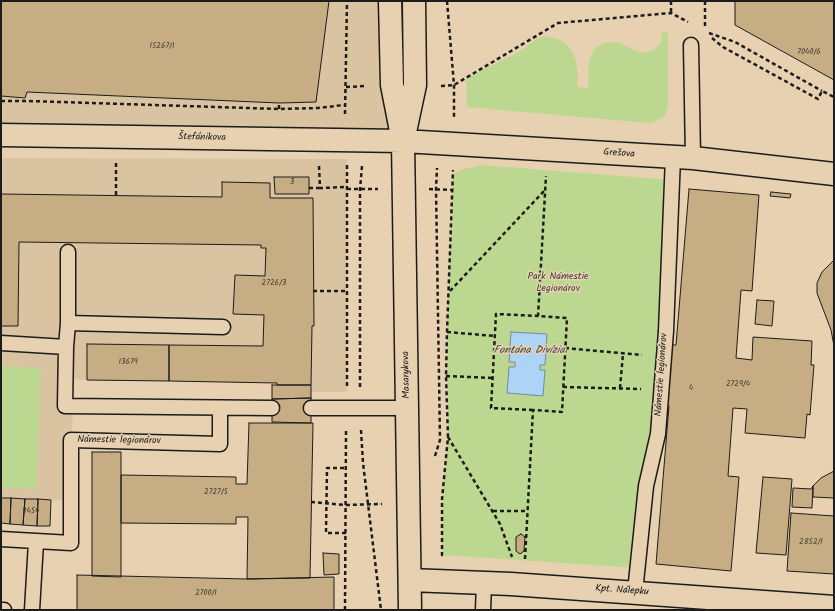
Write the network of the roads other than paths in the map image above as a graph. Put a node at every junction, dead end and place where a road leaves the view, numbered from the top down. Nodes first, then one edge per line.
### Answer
1 (390, 1) edge
2 (414, 1) edge
3 (691, 46) dead end
4 (1, 136) edge
5 (403, 141) junction
6 (683, 158) junction
7 (834, 174) edge
8 (68, 252) dead end
9 (68, 323) junction
10 (223, 327) dead end
11 (1, 343) edge
12 (66, 347) junction
13 (220, 408) junction
14 (272, 408) dead end
15 (311, 408) dead end
16 (407, 408) junction
17 (1, 539) edge
18 (36, 542) junction
19 (410, 580) junction
20 (484, 583) junction
21 (635, 592) junction
22 (755, 605) edge
23 (834, 607) edge
24 (32, 610) edge
25 (410, 610) edge
26 (483, 610) edge

1 - 5 street
2 - 5 street
3 - 6 lane, Námestie legionárov
4 - 5 street, Štefánikova
5 - 6 street, Grešova
5 - 16 street, Masarykova
6 - 7 street, Grešova
6 - 21 lane, Námestie legionárov
8 - 9 lane
9 - 10 lane
9 - 12 lane
11 - 12 lane
12 - 13 lane
13 - 14 lane
13 - 18 lane, Námestie legionárov
15 - 16 lane
16 - 19 street, Masarykova
17 - 18 lane
18 - 24 lane
19 - 20 street, Kpt. Nálepku
19 - 25 street, Masarykova
20 - 21 street, Kpt. Nálepku
20 - 26 lane
21 - 22 street, Kpt. Nálepku
22 - 23 street, Kpt. Nálepku

